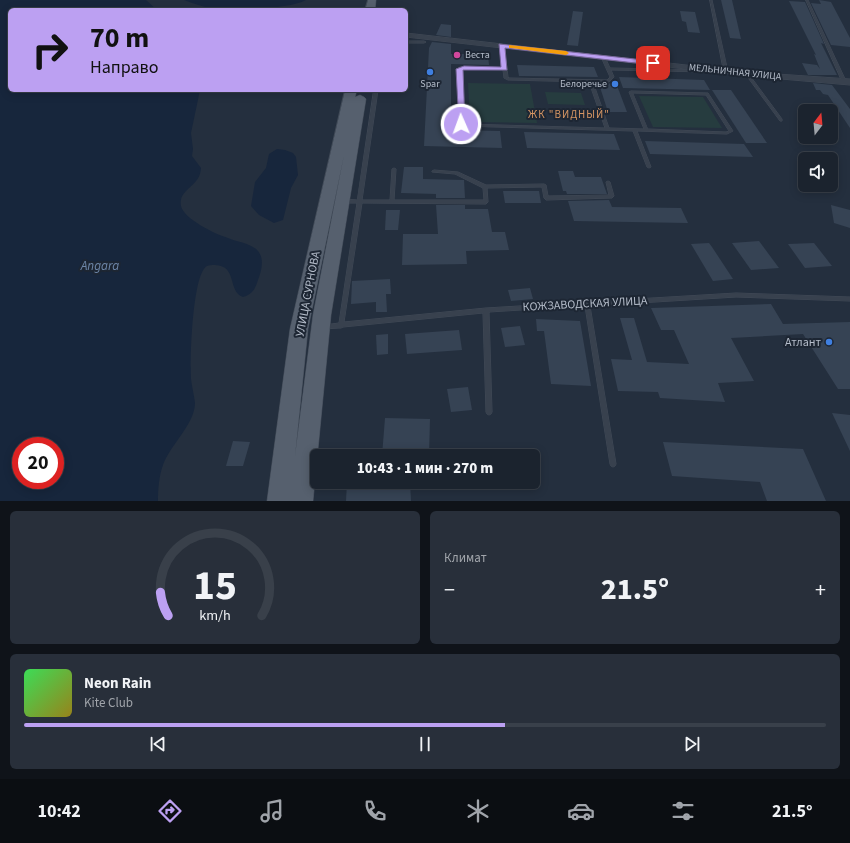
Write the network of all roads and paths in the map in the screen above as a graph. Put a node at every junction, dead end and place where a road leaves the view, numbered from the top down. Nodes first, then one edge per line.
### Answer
1 (711, 0) edge
2 (807, 0) edge
3 (408, 35) edge
4 (408, 42) edge
5 (424, 42) dead end
6 (502, 45) junction
7 (603, 57) junction
8 (505, 69) junction
9 (608, 69) junction
10 (724, 72) junction
11 (747, 74) junction
12 (591, 81) junction
13 (847, 82) edge
14 (351, 92) edge
15 (362, 92) edge
16 (376, 92) edge
17 (781, 120) dead end
18 (607, 130) junction
19 (634, 130) junction
20 (646, 130) junction
21 (649, 167) dead end
22 (394, 169) dead end
23 (434, 172) dead end
24 (608, 182) dead end
25 (485, 187) junction
26 (342, 201) junction
27 (359, 201) junction
28 (392, 201) junction
29 (850, 299) edge
30 (587, 304) junction
31 (486, 310) junction
32 (341, 326) junction
33 (320, 328) junction
34 (489, 412) dead end
35 (613, 464) dead end
36 (279, 501) edge
37 (301, 501) edge

1 - 10 lane
2 - 13 lane
3 - 6 street, МЕЛЬНИЧНАЯ УЛИЦА
4 - 5 lane
6 - 7 street, МЕЛЬНИЧНАЯ УЛИЦА
6 - 8 lane
7 - 9 lane
7 - 10 street, МЕЛЬНИЧНАЯ УЛИЦА
8 - 12 lane
8 - 18 lane
9 - 10 lane
9 - 12 lane
10 - 11 street, МЕЛЬНИЧНАЯ УЛИЦА
11 - 13 street, МЕЛЬНИЧНАЯ УЛИЦА
11 - 17 lane
12 - 18 lane
14 - 36 main road, УЛИЦА СУРНОВА
15 - 26 main road, УЛИЦА СУРНОВА
16 - 27 lane
18 - 19 lane
19 - 20 lane
19 - 21 lane
20 - 20 lane
22 - 28 lane
23 - 25 lane
24 - 25 lane
25 - 28 lane
26 - 27 lane
26 - 33 main road, УЛИЦА СУРНОВА
27 - 28 lane
27 - 32 lane
29 - 30 lane, КОЖЗАВОДСКАЯ УЛИЦА
30 - 31 lane, КОЖЗАВОДСКАЯ УЛИЦА
30 - 35 lane
31 - 32 lane, КОЖЗАВОДСКАЯ УЛИЦА
31 - 34 lane
32 - 33 lane, КОЖЗАВОДСКАЯ УЛИЦА
33 - 37 main road, УЛИЦА СУРНОВА

